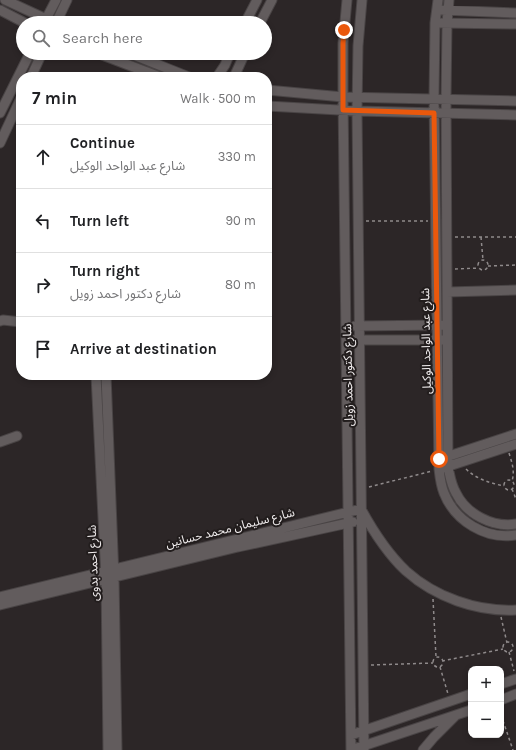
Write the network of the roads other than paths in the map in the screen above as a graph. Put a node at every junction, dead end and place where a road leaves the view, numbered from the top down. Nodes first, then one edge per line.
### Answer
1 (5, 0) edge
2 (56, 0) edge
3 (67, 0) edge
4 (257, 0) edge
5 (272, 0) edge
6 (347, 0) edge
7 (362, 0) edge
8 (438, 0) edge
9 (449, 0) edge
10 (0, 10) edge
11 (436, 10) junction
12 (448, 11) junction
13 (516, 13) edge
14 (35, 16) edge
15 (48, 16) edge
16 (59, 16) edge
17 (249, 16) edge
18 (264, 16) edge
19 (16, 18) edge
20 (435, 23) junction
21 (446, 23) junction
22 (516, 24) edge
23 (26, 60) edge
24 (38, 60) edge
25 (115, 60) edge
26 (146, 60) edge
27 (227, 60) edge
28 (242, 60) edge
29 (20, 72) edge
30 (32, 72) edge
31 (147, 72) edge
32 (176, 72) edge
33 (220, 72) edge
34 (236, 72) edge
35 (16, 81) edge
36 (272, 90) edge
37 (343, 96) junction
38 (357, 97) junction
39 (434, 98) junction
40 (446, 99) junction
41 (516, 101) edge
42 (272, 106) edge
43 (16, 109) edge
44 (343, 110) junction
45 (357, 111) junction
46 (0, 113) edge
47 (434, 113) junction
48 (446, 113) junction
49 (516, 115) edge
50 (0, 143) edge
51 (516, 290) edge
52 (447, 292) junction
53 (0, 321) edge
54 (16, 321) edge
55 (438, 325) junction
56 (447, 325) junction
57 (346, 326) junction
58 (359, 326) junction
59 (346, 340) junction
60 (360, 340) junction
61 (438, 340) junction
62 (447, 340) junction
63 (96, 380) edge
64 (106, 380) edge
65 (516, 434) edge
66 (17, 436) dead end
67 (0, 442) edge
68 (512, 446) edge
69 (444, 458) junction
70 (444, 468) junction
71 (361, 509) junction
72 (349, 512) junction
73 (361, 520) junction
74 (348, 522) junction
75 (516, 524) edge
76 (516, 535) edge
77 (110, 574) junction
78 (0, 597) edge
79 (0, 605) edge
80 (516, 610) edge
81 (515, 675) edge
82 (504, 682) edge
83 (516, 694) edge
84 (468, 695) edge
85 (504, 699) edge
86 (468, 711) edge
87 (457, 714) junction
88 (364, 731) junction
89 (351, 735) junction
90 (364, 748) edge
91 (108, 750) edge
92 (117, 750) edge
93 (351, 750) edge
94 (423, 750) edge

1 - 14 street
2 - 15 street
3 - 16 street
4 - 17 street
5 - 18 street
6 - 37 street, شارع دكتور احمد زويل
7 - 38 street, شارع دكتور احمد زويل
8 - 11 street, شارع عبد الواحد الوكيل
9 - 12 street, شارع عبد الواحد الوكيل
10 - 19 street
11 - 12 street
11 - 20 street, شارع عبد الواحد الوكيل
12 - 13 street
12 - 21 street, شارع عبد الواحد الوكيل
20 - 21 street
20 - 39 street, شارع عبد الواحد الوكيل
21 - 22 street
21 - 40 street, شارع عبد الواحد الوكيل
23 - 29 street
24 - 30 street
25 - 31 street
26 - 32 street
27 - 33 street
28 - 34 street
35 - 46 street
36 - 37 street
37 - 38 street
37 - 44 street, شارع دكتور احمد زويل
38 - 39 street
38 - 45 street, شارع دكتور احمد زويل
39 - 40 street
39 - 47 street, شارع عبد الواحد الوكيل
40 - 41 street
40 - 48 street, شارع عبد الواحد الوكيل
42 - 44 street
43 - 50 street
44 - 45 street
44 - 57 street, شارع دكتور احمد زويل
45 - 47 street
45 - 58 street, شارع دكتور احمد زويل
47 - 48 street
47 - 55 street, شارع عبد الواحد الوكيل
48 - 49 street
48 - 52 street, شارع عبد الواحد الوكيل
51 - 52 street
52 - 56 street, شارع عبد الواحد الوكيل
53 - 54 street
55 - 56 street
55 - 58 street
55 - 61 street, شارع عبد الواحد الوكيل
56 - 62 street, شارع عبد الواحد الوكيل
57 - 58 street
57 - 59 street, شارع دكتور احمد زويل
58 - 60 street, شارع دكتور احمد زويل
59 - 60 street
59 - 72 street, شارع دكتور احمد زويل
60 - 61 street
60 - 71 street, شارع دكتور احمد زويل
61 - 62 street
61 - 69 street, شارع عبد الواحد الوكيل
62 - 69 street, شارع عبد الواحد الوكيل
63 - 77 street, شارع احمد بدوى
64 - 77 street, شارع احمد بدوى
65 - 69 street
66 - 67 street
68 - 70 street
69 - 70 street, شارع عبد الواحد الوكيل
70 - 75 street, شارع عبد الواحد الوكيل
70 - 76 street, شارع عبد الواحد الوكيل
71 - 72 street, شارع سليمان محمد حسانين
71 - 73 street, شارع دكتور احمد زويل
71 - 80 street
72 - 74 street, شارع دكتور احمد زويل
72 - 77 street, شارع سليمان محمد حسانين
73 - 74 street, شارع سليمان محمد حسانين
73 - 88 street, شارع دكتور احمد زويل
74 - 77 street, شارع سليمان محمد حسانين
74 - 89 street, شارع دكتور احمد زويل
77 - 78 street
77 - 79 street
77 - 91 street, شارع احمد بدوى
77 - 92 street, شارع احمد بدوى
81 - 82 street
83 - 85 street
84 - 88 street
86 - 87 street
87 - 90 street
87 - 94 street
88 - 89 street
88 - 90 street, شارع دكتور احمد زويل
89 - 93 street, شارع دكتور احمد زويل
90 - 93 street

